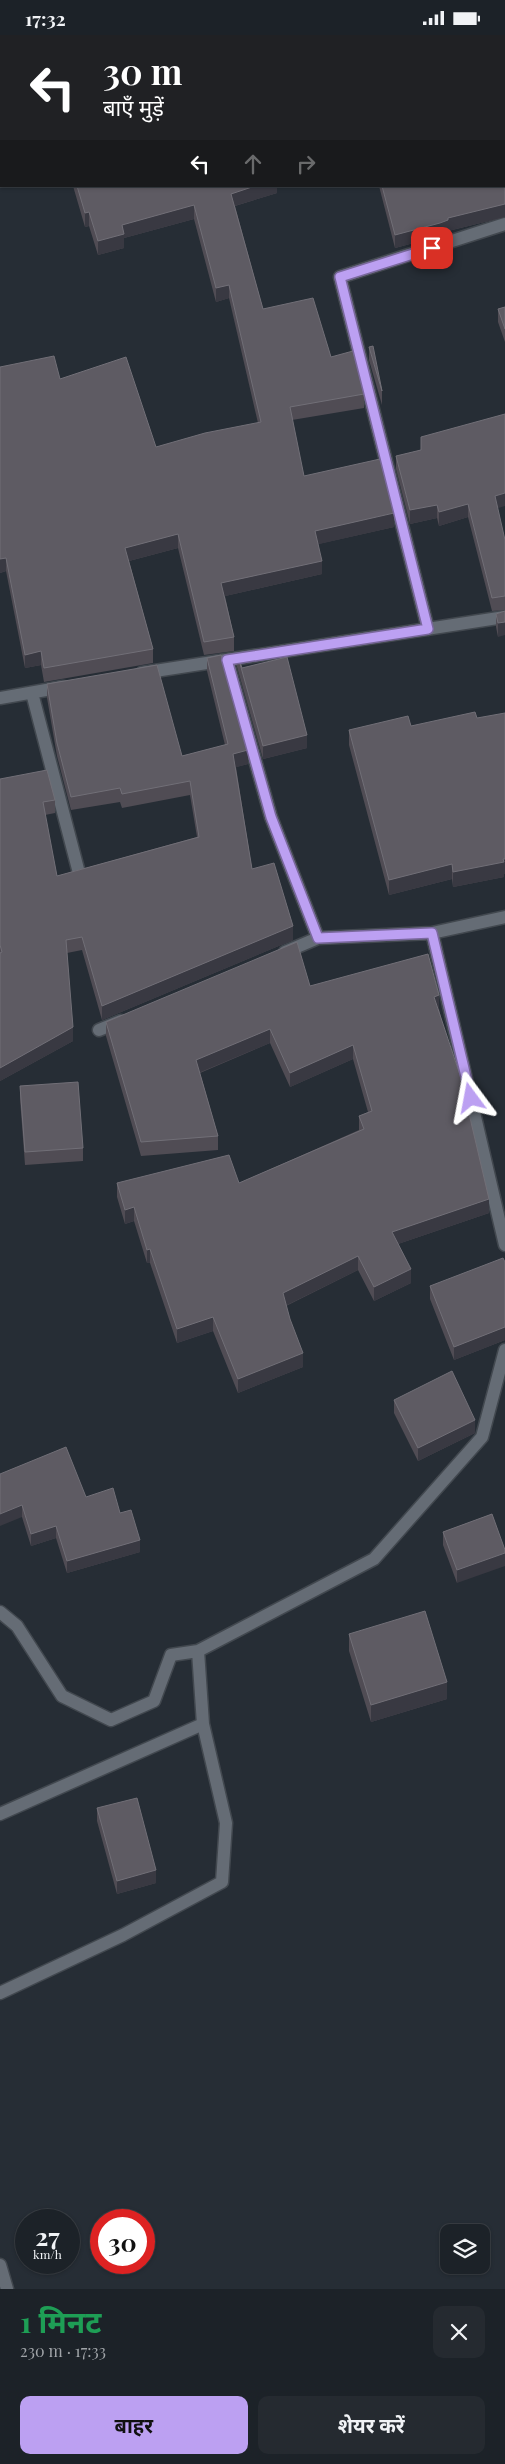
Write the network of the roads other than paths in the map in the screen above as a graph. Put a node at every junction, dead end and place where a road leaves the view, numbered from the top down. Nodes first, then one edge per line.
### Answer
1 (505, 224) edge
2 (505, 617) edge
3 (428, 629) junction
4 (227, 660) junction
5 (129, 675) edge
6 (80, 684) edge
7 (32, 693) junction
8 (0, 698) edge
9 (79, 873) edge
10 (505, 917) edge
11 (432, 933) junction
12 (318, 938) junction
13 (272, 957) edge
14 (136, 1015) edge
15 (99, 1030) dead end
16 (505, 1245) edge
17 (505, 1350) edge
18 (0, 1612) edge
19 (198, 1651) junction
20 (203, 1723) junction
21 (0, 1815) edge
22 (0, 1993) edge
23 (0, 2265) edge
24 (6, 2289) edge

1 - 3 street
2 - 3 street
3 - 4 street
4 - 5 street
4 - 12 street
6 - 7 street
7 - 8 street
7 - 9 street
10 - 11 street
11 - 12 street
11 - 16 street
12 - 13 street
14 - 15 street
17 - 19 street
18 - 19 street
19 - 20 street
20 - 21 street
20 - 22 street
23 - 24 street

